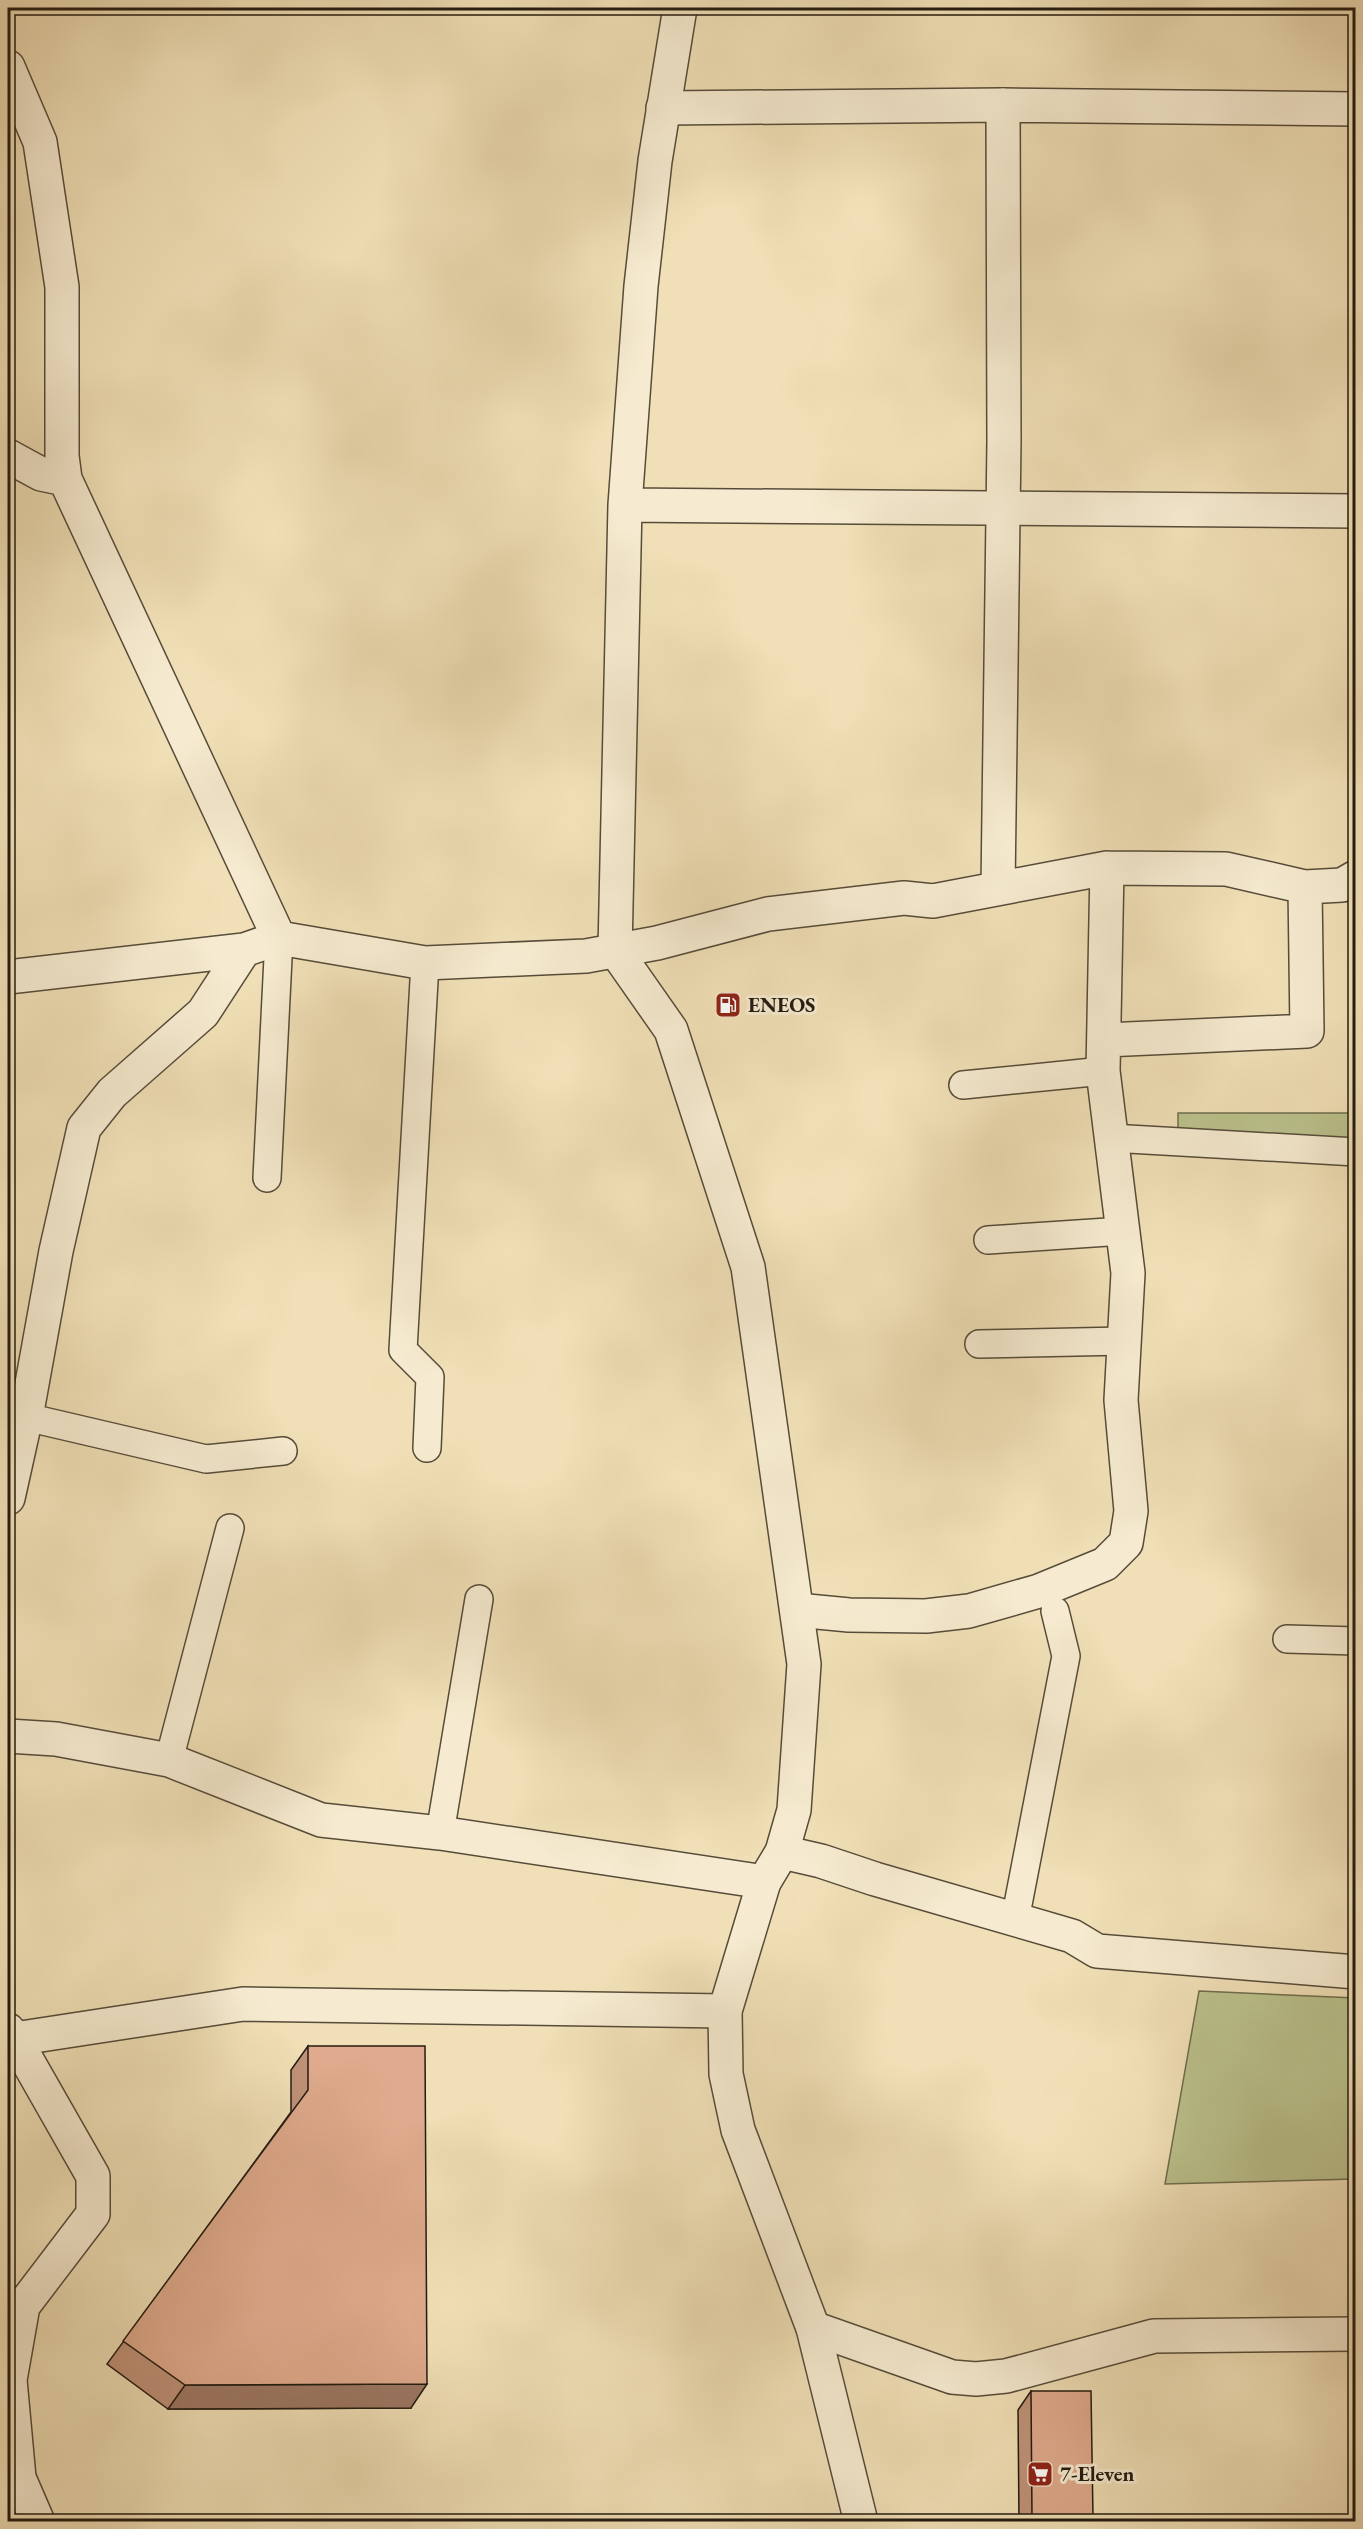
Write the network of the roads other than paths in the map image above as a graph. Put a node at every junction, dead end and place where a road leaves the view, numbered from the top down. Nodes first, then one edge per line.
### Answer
1 (680, 8) edge
2 (8, 67) edge
3 (1003, 105) junction
4 (663, 108) junction
5 (1356, 109) edge
6 (8, 456) edge
7 (65, 479) junction
8 (625, 505) junction
9 (1002, 508) junction
10 (1356, 512) edge
11 (1107, 868) junction
12 (1356, 877) edge
13 (1305, 887) junction
14 (998, 888) junction
15 (279, 938) junction
16 (244, 950) junction
17 (615, 950) junction
18 (425, 963) junction
19 (8, 977) edge
20 (1104, 1056) junction
21 (963, 1084) dead end
22 (1111, 1138) junction
23 (1356, 1152) edge
24 (267, 1178) dead end
25 (1123, 1231) junction
26 (988, 1240) dead end
27 (1124, 1341) junction
28 (979, 1344) dead end
29 (26, 1417) junction
30 (427, 1448) dead end
31 (283, 1451) dead end
32 (8, 1498) edge
33 (230, 1528) dead end
34 (479, 1599) dead end
35 (797, 1610) junction
36 (1055, 1611) dead end
37 (1287, 1639) dead end
38 (1356, 1641) edge
39 (8, 1736) edge
40 (169, 1760) junction
41 (440, 1833) junction
42 (782, 1852) junction
43 (764, 1882) junction
44 (1014, 1920) junction
45 (1356, 1972) edge
46 (725, 2011) junction
47 (10, 2036) edge
48 (813, 2328) junction
49 (1356, 2334) edge
50 (11, 2429) edge
51 (38, 2522) edge
52 (861, 2522) edge

1 - 4 street
2 - 7 street
3 - 4 street
3 - 5 street
3 - 9 street
4 - 8 street
6 - 7 street
7 - 15 street
8 - 9 street
8 - 17 street
9 - 10 street
9 - 14 street
11 - 13 street
11 - 14 street
11 - 20 street
12 - 13 street
13 - 20 street
14 - 17 street
15 - 16 street
15 - 18 street
15 - 24 lane
16 - 19 street
16 - 29 street
17 - 18 street
17 - 35 street
18 - 30 lane
20 - 21 lane
20 - 22 street
22 - 23 lane
22 - 25 street
25 - 26 lane
25 - 27 street
27 - 28 lane
27 - 35 street
29 - 31 lane
29 - 32 street
33 - 40 lane
34 - 41 lane
35 - 42 street
36 - 44 lane
37 - 38 lane
39 - 40 street
40 - 41 street
41 - 43 street
42 - 43 street
42 - 44 street
43 - 46 street
44 - 45 street
46 - 47 street
46 - 48 street
47 - 50 street
48 - 49 street
48 - 52 street
50 - 51 street

